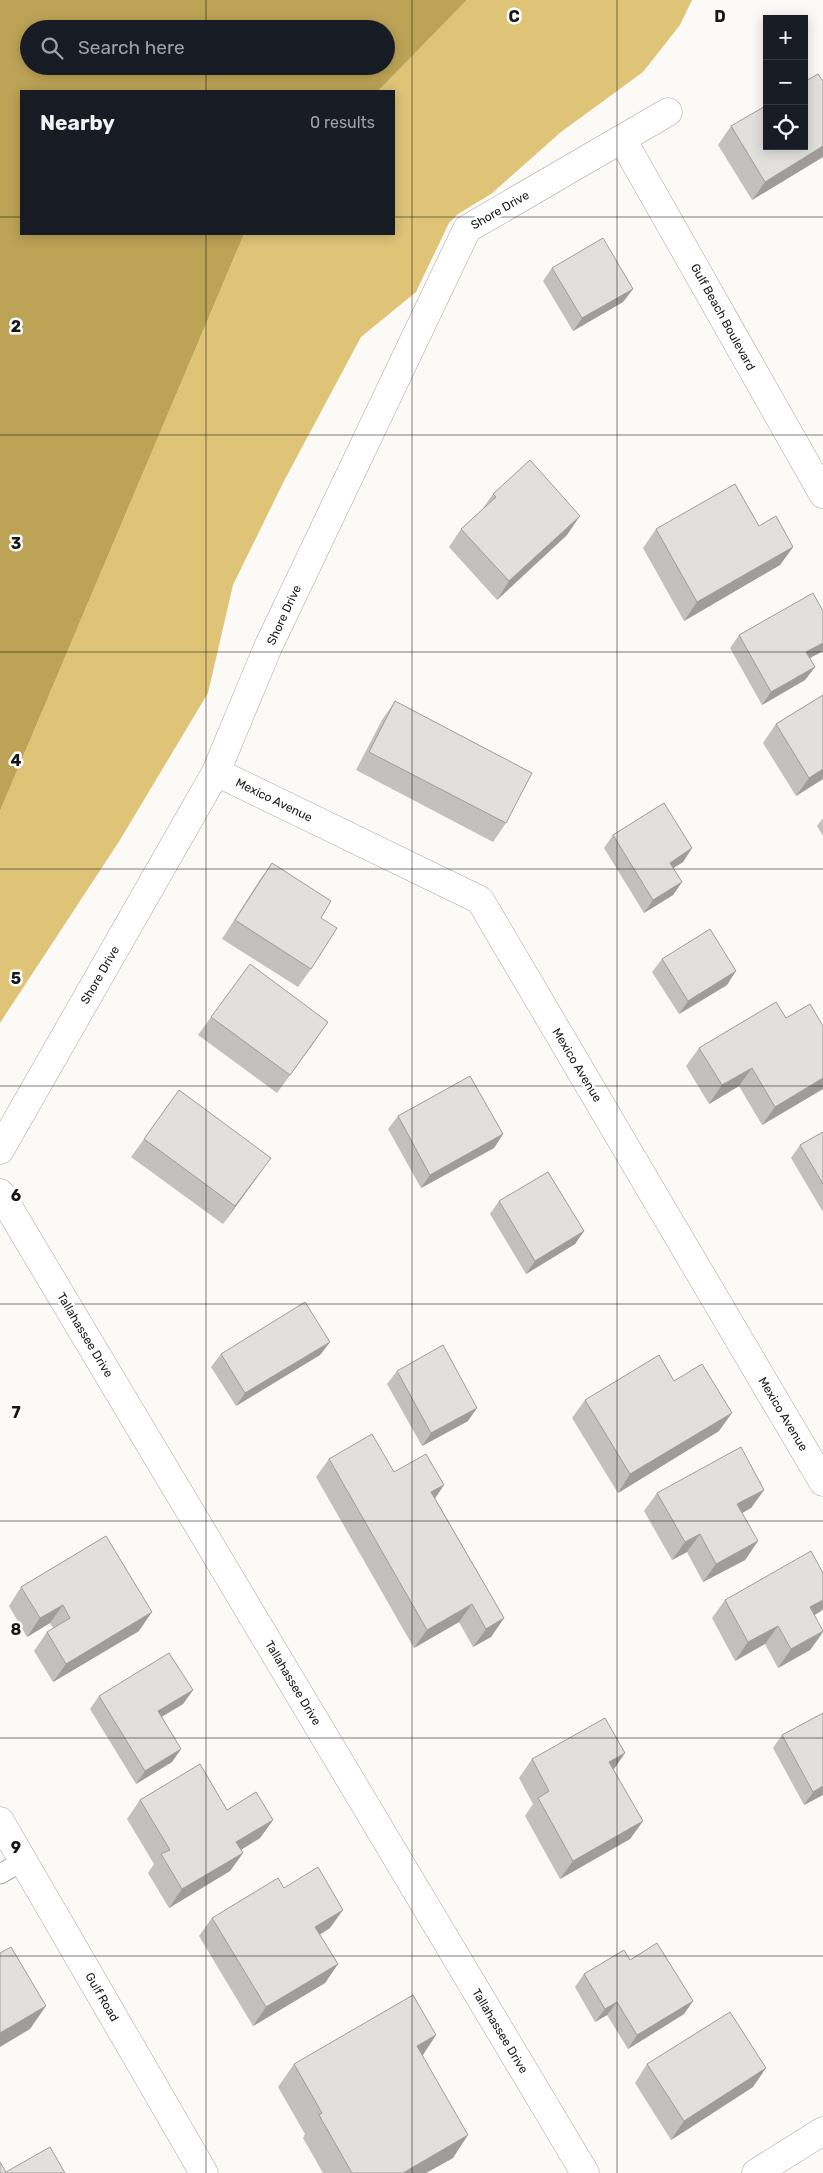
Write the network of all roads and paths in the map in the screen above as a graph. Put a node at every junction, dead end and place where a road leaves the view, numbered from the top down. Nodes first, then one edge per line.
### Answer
1 (668, 112) dead end
2 (622, 139) junction
3 (823, 494) edge
4 (216, 772) junction
5 (0, 1150) edge
6 (0, 1193) edge
7 (823, 1482) edge
8 (0, 1820) edge
9 (23, 1861) junction
10 (0, 1874) edge
11 (823, 2131) edge
12 (204, 2173) edge
13 (585, 2173) edge
14 (756, 2173) edge

1 - 2 street, Shore Drive
2 - 3 street, Gulf Beach Boulevard
2 - 4 street, Shore Drive
4 - 5 street, Shore Drive
4 - 7 street, Mexico Avenue
6 - 13 street, Tallahassee Drive
8 - 9 street, Gulf Road
9 - 10 lane
9 - 12 street, Gulf Road
11 - 14 street

